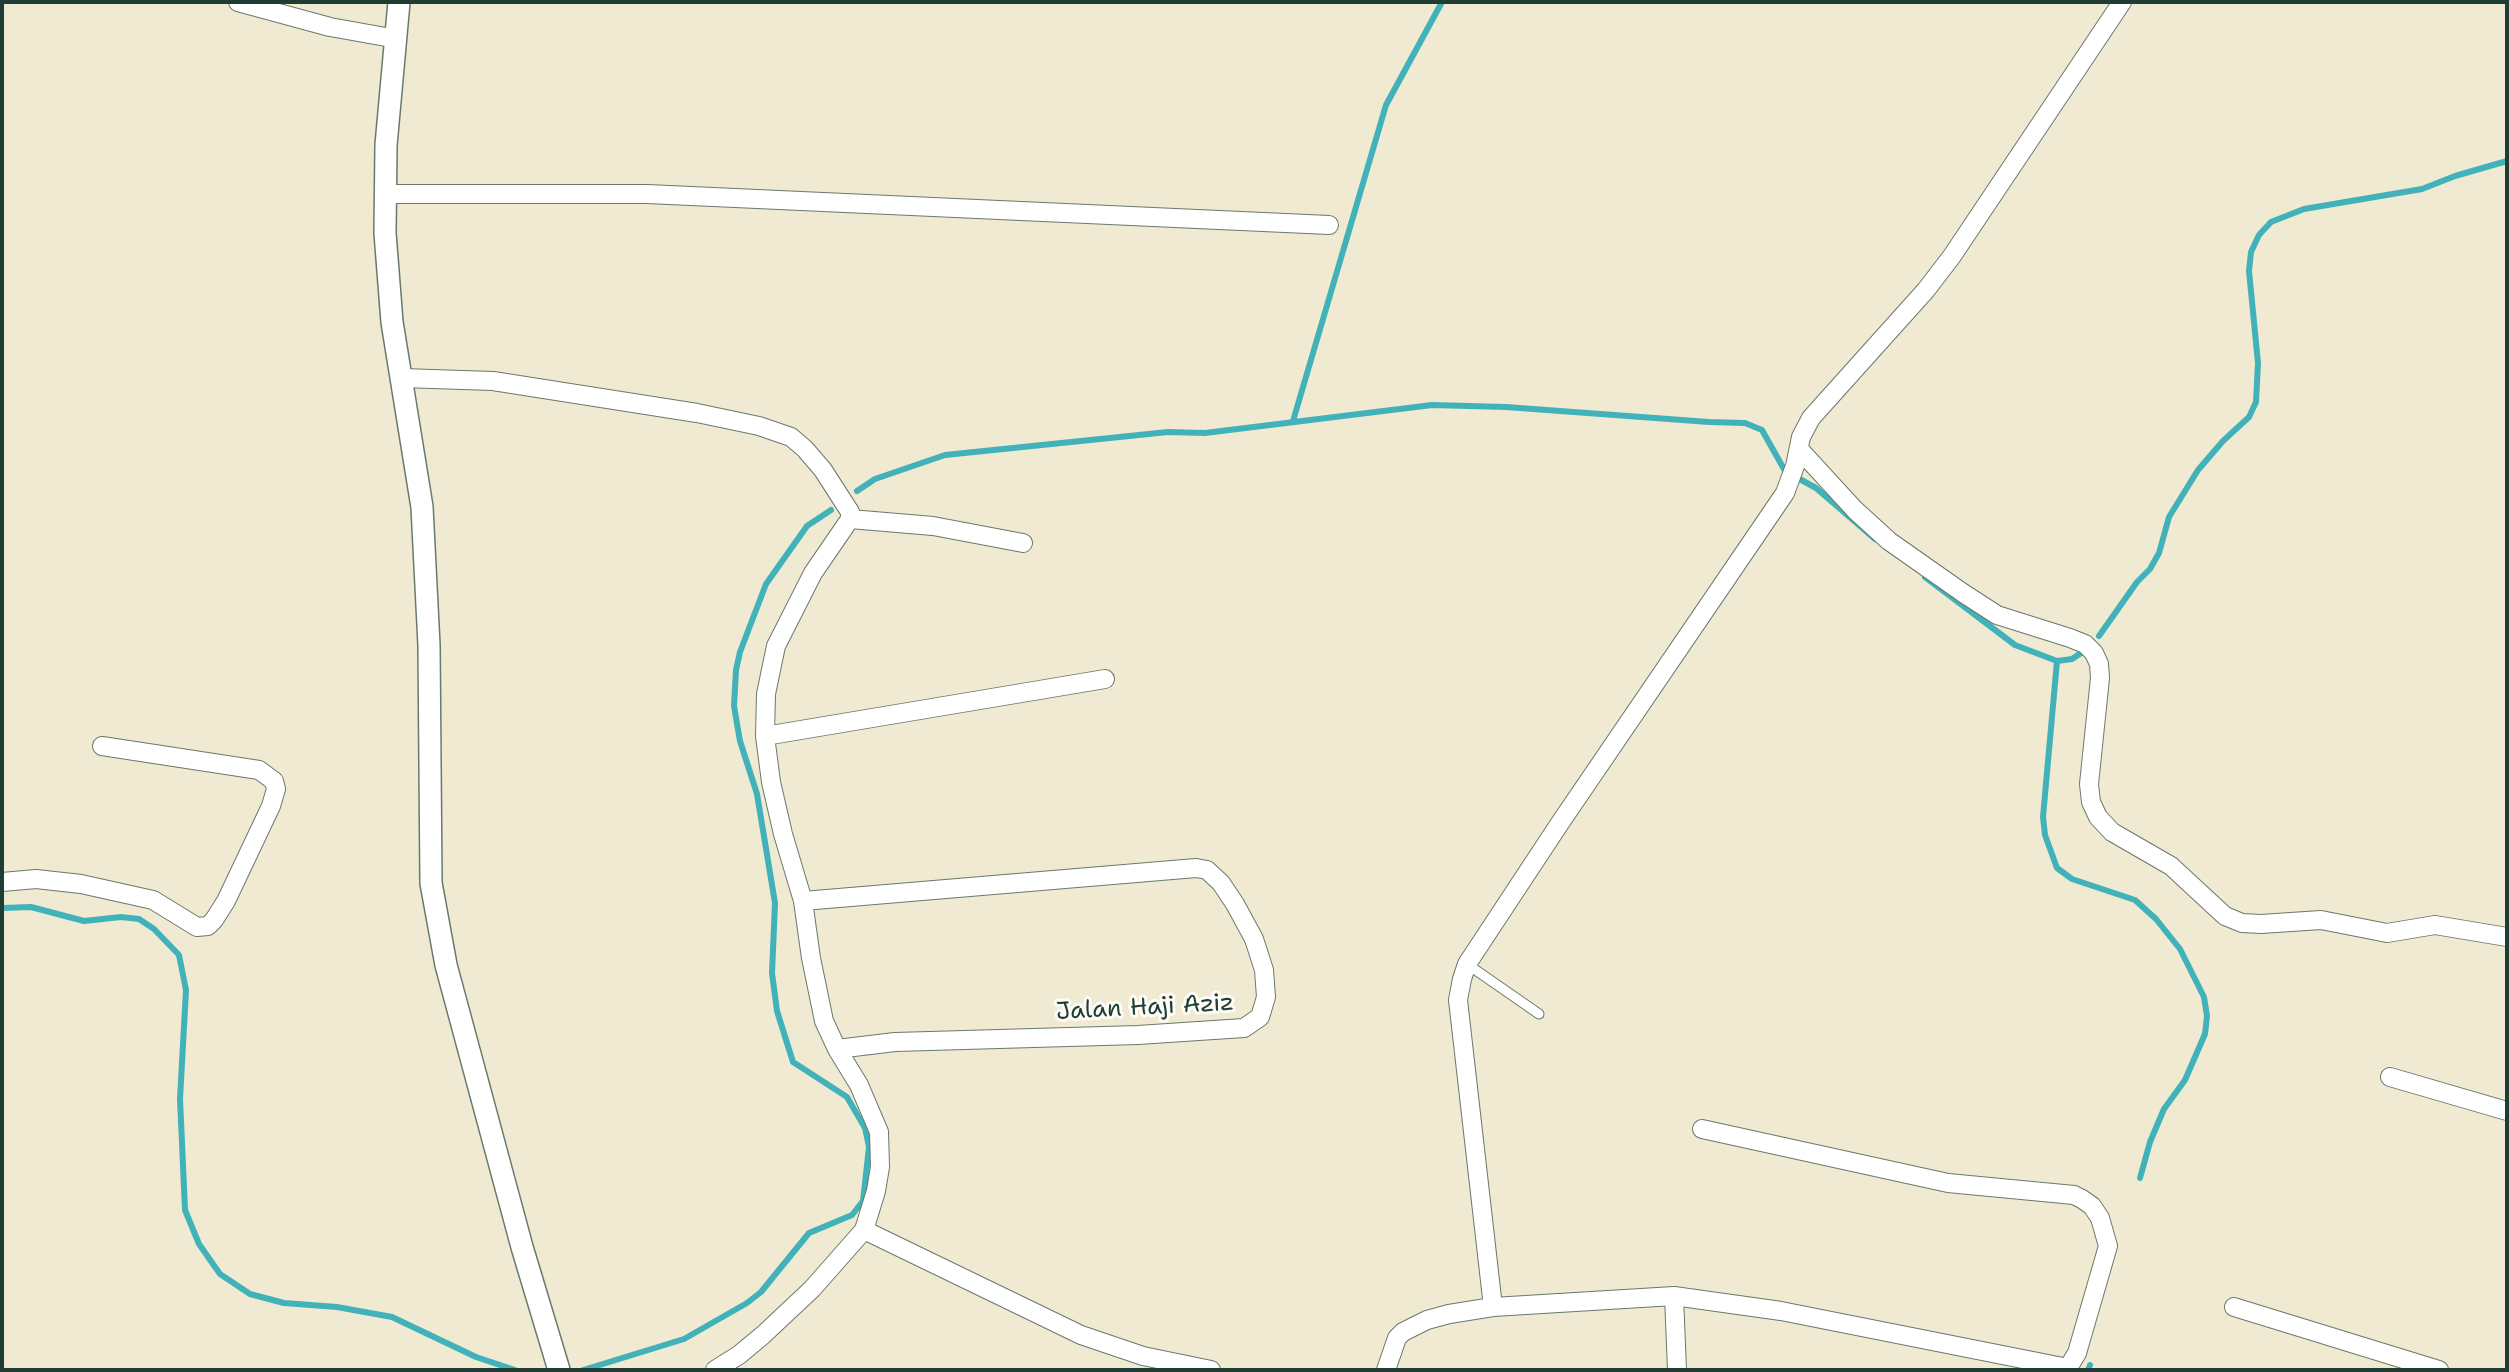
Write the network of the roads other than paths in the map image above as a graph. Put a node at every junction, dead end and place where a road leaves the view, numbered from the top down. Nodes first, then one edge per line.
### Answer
1 (238, 2) edge
2 (399, 2) edge
3 (2122, 2) edge
4 (397, 39) junction
5 (384, 194) junction
6 (1329, 225) dead end
7 (402, 378) junction
8 (1797, 458) junction
9 (850, 519) junction
10 (1023, 543) dead end
11 (1105, 679) dead end
12 (765, 736) junction
13 (102, 746) dead end
14 (2, 882) edge
15 (803, 901) junction
16 (2507, 937) edge
17 (1467, 964) junction
18 (1539, 1014) dead end
19 (838, 1049) junction
20 (2390, 1077) dead end
21 (2507, 1111) edge
22 (1702, 1129) dead end
23 (864, 1230) junction
24 (1674, 1296) junction
25 (1493, 1307) junction
26 (2234, 1307) dead end
27 (2067, 1369) edge
28 (559, 1370) edge
29 (715, 1370) edge
30 (1211, 1370) edge
31 (1386, 1370) edge
32 (1677, 1370) edge
33 (2439, 1370) edge

1 - 4 street
2 - 4 street
3 - 8 street
4 - 5 street
5 - 6 street
5 - 7 street
7 - 9 street
7 - 28 street
8 - 16 street
8 - 17 street
9 - 10 street
9 - 12 street
11 - 12 street
12 - 15 street
13 - 14 street
15 - 19 street
15 - 19 street, Jalan Haji Aziz
17 - 18 lane
17 - 25 street
19 - 23 street
20 - 21 street
22 - 27 street
23 - 29 street
23 - 30 street
24 - 25 street
24 - 27 street
24 - 32 street
25 - 31 street
26 - 33 street

